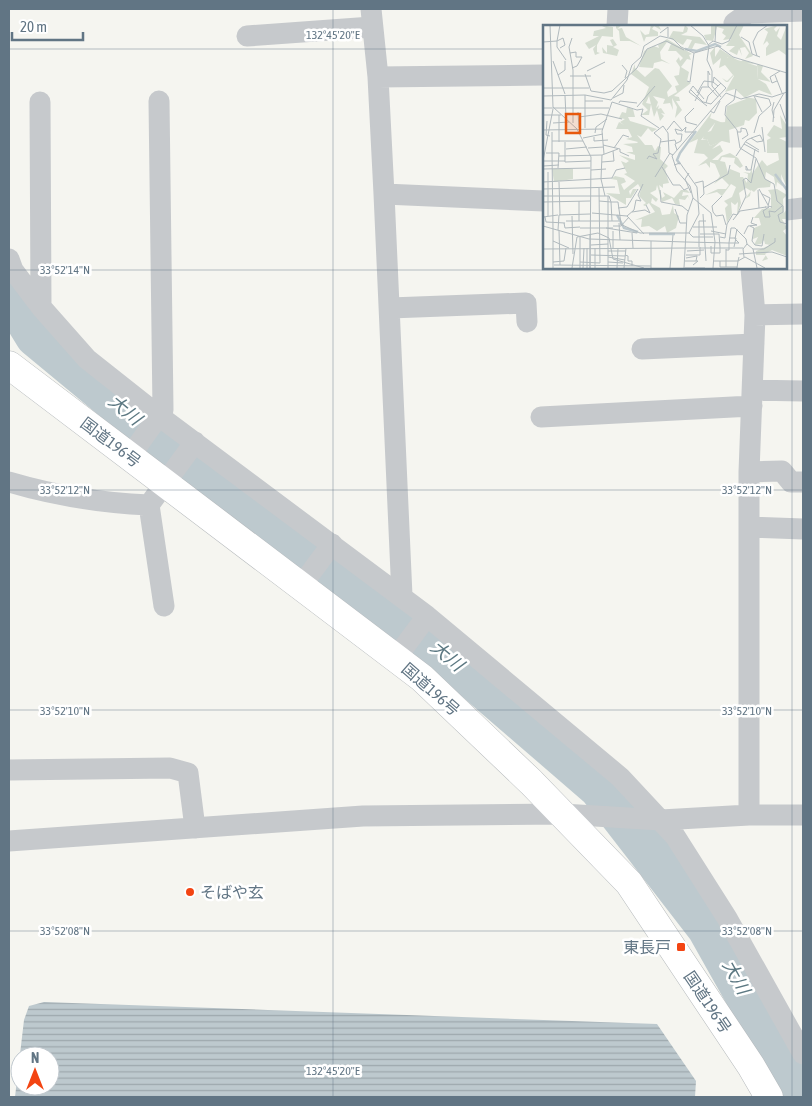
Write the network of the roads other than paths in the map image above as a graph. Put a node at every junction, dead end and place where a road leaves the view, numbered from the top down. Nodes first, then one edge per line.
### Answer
1 (618, 9) edge
2 (803, 11) edge
3 (371, 18) edge
4 (734, 19) edge
5 (618, 25) edge
6 (247, 36) dead end
7 (543, 75) edge
8 (378, 77) junction
9 (159, 101) dead end
10 (40, 102) dead end
11 (787, 137) edge
12 (803, 137) edge
13 (384, 194) junction
14 (543, 201) edge
15 (803, 208) edge
16 (787, 210) edge
17 (10, 267) edge
18 (751, 269) edge
19 (41, 307) junction
20 (390, 308) junction
21 (803, 314) edge
22 (755, 315) junction
23 (527, 322) dead end
24 (754, 344) junction
25 (642, 349) dead end
26 (9, 350) edge
27 (9, 365) edge
28 (34, 383) junction
29 (803, 392) edge
30 (752, 398) junction
31 (541, 417) dead end
32 (158, 419) junction
33 (193, 445) junction
34 (136, 449) junction
35 (749, 472) junction
36 (171, 475) junction
37 (9, 482) edge
38 (803, 482) edge
39 (149, 505) junction
40 (749, 527) junction
41 (803, 529) edge
42 (330, 547) junction
43 (307, 578) junction
44 (402, 596) junction
45 (164, 606) dead end
46 (426, 618) junction
47 (402, 650) junction
48 (9, 770) edge
49 (562, 814) junction
50 (749, 815) junction
51 (803, 815) edge
52 (661, 820) junction
53 (195, 828) junction
54 (9, 841) edge
55 (803, 1054) edge
56 (769, 1097) edge

1 - 5 street
2 - 4 street
3 - 6 street
3 - 8 street
7 - 8 street
8 - 13 street
9 - 32 street
10 - 19 street
11 - 12 street
13 - 14 street
13 - 20 street
15 - 16 street
17 - 19 street
18 - 22 street
19 - 32 street
20 - 23 street
20 - 44 street
21 - 22 street
22 - 24 street
24 - 25 street
24 - 30 street
26 - 28 street
27 - 28 highway, 国道196号
28 - 34 highway, 国道196号
29 - 30 street
30 - 31 street
30 - 35 street
32 - 33 street
32 - 34 street
33 - 36 street
33 - 42 street
34 - 36 highway, 国道196号
35 - 38 street
35 - 40 street
36 - 39 street
36 - 43 highway, 国道196号
37 - 39 street
39 - 45 street
40 - 41 street
40 - 50 street
42 - 43 street
42 - 44 street
43 - 47 highway, 国道196号
44 - 46 street
46 - 47 street
46 - 52 street
47 - 49 highway, 国道196号
48 - 53 street
49 - 52 street
49 - 53 street
49 - 56 highway, 国道196号
50 - 51 street
50 - 52 street
52 - 55 street
53 - 54 street

